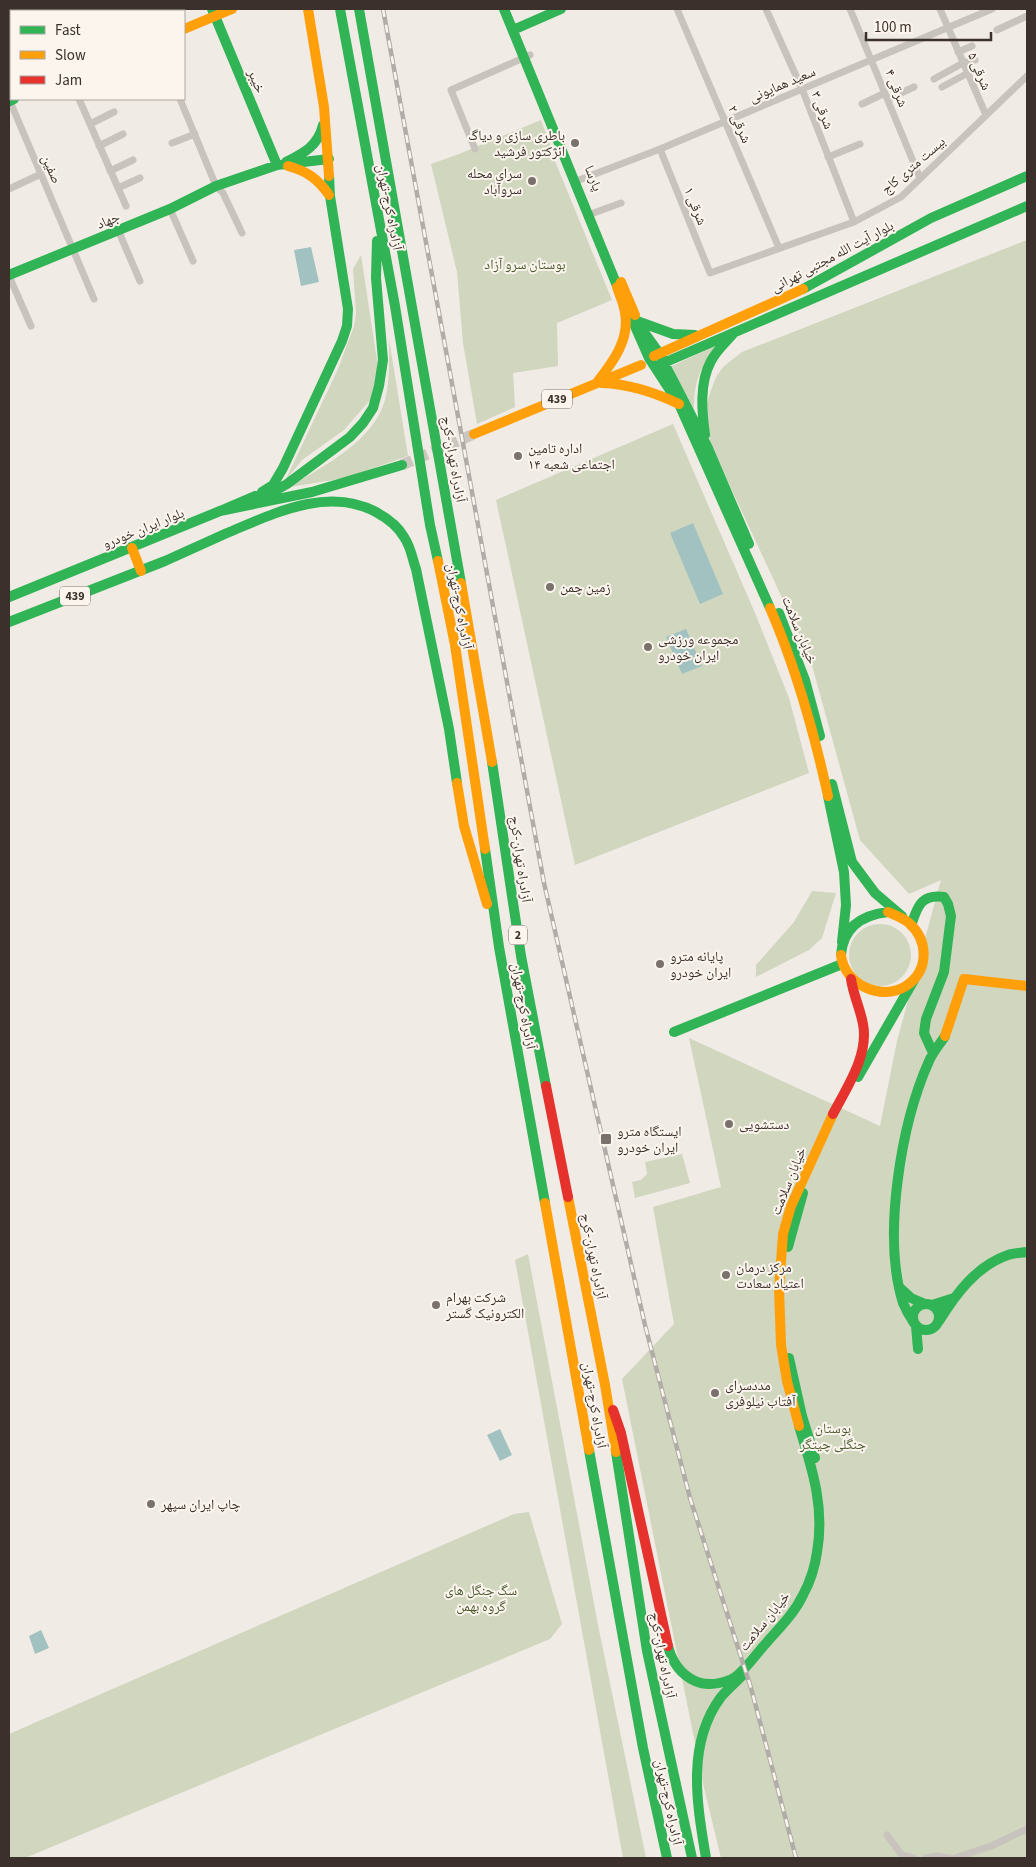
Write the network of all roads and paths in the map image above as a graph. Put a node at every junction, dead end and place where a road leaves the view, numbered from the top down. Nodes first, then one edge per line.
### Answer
1 (232, 9) edge
2 (308, 9) edge
3 (340, 9) edge
4 (359, 9) edge
5 (504, 9) edge
6 (511, 9) edge
7 (561, 9) edge
8 (677, 9) edge
9 (766, 9) edge
10 (850, 9) edge
11 (940, 9) edge
12 (992, 9) edge
13 (213, 12) edge
14 (1027, 16) edge
15 (948, 27) junction
16 (185, 28) edge
17 (516, 28) junction
18 (997, 30) dead end
19 (972, 46) dead end
20 (958, 52) junction
21 (527, 56) junction
22 (872, 60) junction
23 (975, 60) dead end
24 (964, 63) junction
25 (968, 73) junction
26 (1027, 76) edge
27 (934, 79) dead end
28 (914, 87) dead end
29 (942, 87) dead end
30 (802, 89) junction
31 (887, 96) junction
32 (79, 100) edge
33 (180, 100) edge
34 (862, 104) dead end
35 (324, 107) junction
36 (12, 112) edge
37 (114, 112) dead end
38 (986, 115) junction
39 (725, 122) junction
40 (90, 124) junction
41 (123, 134) dead end
42 (195, 134) junction
43 (172, 143) dead end
44 (860, 144) dead end
45 (99, 146) junction
46 (475, 149) dead end
47 (660, 149) junction
48 (828, 157) junction
49 (329, 159) junction
50 (133, 160) dead end
51 (279, 165) junction
52 (110, 171) junction
53 (41, 174) junction
54 (1027, 176) edge
55 (140, 178) dead end
56 (920, 178) junction
57 (577, 181) junction
58 (216, 186) junction
59 (9, 188) edge
60 (118, 188) junction
61 (330, 196) junction
62 (620, 203) dead end
63 (126, 206) dead end
64 (1027, 206) edge
65 (170, 209) junction
66 (590, 214) junction
67 (377, 216) junction
68 (854, 222) junction
69 (118, 230) junction
70 (242, 233) dead end
71 (779, 248) junction
72 (73, 249) junction
73 (194, 261) dead end
74 (710, 273) joint
75 (9, 276) edge
76 (140, 281) dead end
77 (617, 287) junction
78 (94, 299) dead end
79 (637, 321) junction
80 (31, 326) dead end
81 (738, 330) junction
82 (703, 334) junction
83 (659, 353) junction
84 (664, 363) junction
85 (648, 364) junction
86 (596, 383) junction
87 (678, 404) junction
88 (474, 434) tunnel mouth
89 (708, 446) junction
90 (402, 465) tunnel mouth
91 (255, 496) junction
92 (220, 511) junction
93 (132, 548) junction
94 (141, 571) junction
95 (9, 597) edge
96 (9, 622) edge
97 (902, 916) junction
98 (912, 923) junction
99 (842, 942) junction
100 (499, 948) junction
101 (842, 964) junction
102 (850, 979) junction
103 (914, 980) junction
104 (1027, 986) edge
105 (674, 1032) dead end
106 (933, 1053) junction
107 (1027, 1252) edge
108 (899, 1288) junction
109 (954, 1298) junction
110 (928, 1304) junction
111 (939, 1321) junction
112 (915, 1324) junction
113 (930, 1330) junction
114 (605, 1385) junction
115 (798, 1417) junction
116 (1027, 1829) edge
117 (888, 1835) dead end
118 (667, 1858) edge
119 (692, 1858) edge
120 (706, 1858) edge
121 (914, 1858) edge
122 (926, 1858) edge
123 (949, 1858) edge
124 (955, 1858) edge

1 - 13 main road
2 - 35 main road
3 - 67 main road, آزادراه کرج-تهران / 2
4 - 114 main road, آزادراه تهران-کرج / 2
5 - 17 main road, پارسا
6 - 17 main road, پارسا
7 - 17 main road
8 - 39 street, ۲ شرقی
9 - 30 street, ۳ شرقی
10 - 22 street, ۴ شرقی
11 - 15 street, ۵ شرقی
12 - 15 street, سعید همایونی
13 - 16 main road
13 - 51 main road, خیبر
14 - 18 street
15 - 20 street, ۵ شرقی
15 - 22 street, سعید همایونی
17 - 21 main road, پارسا
19 - 20 street
20 - 24 street, ۵ شرقی
21 - 46 street
21 - 57 main road, پارسا
22 - 30 street, سعید همایونی
22 - 31 street, ۴ شرقی
23 - 24 street
24 - 25 street, ۵ شرقی
24 - 27 street
25 - 29 street
25 - 38 street, ۵ شرقی
26 - 38 street, بیست متری کاج
28 - 31 street
30 - 39 street, سعید همایونی
30 - 48 street, ۳ شرقی
31 - 34 street
31 - 56 street, ۴ شرقی
32 - 40 street
33 - 42 street
35 - 49 main road
35 - 51 main road
36 - 53 street, صفین
37 - 40 street
38 - 56 street, بیست متری کاج
39 - 47 street, سعید همایونی
39 - 71 street, ۲ شرقی
40 - 45 street
41 - 45 street
42 - 43 street
42 - 58 street
44 - 48 street
45 - 52 street
47 - 57 street, سعید همایونی
47 - 74 street, ۱ شرقی
48 - 68 street, ۳ شرقی
49 - 51 main road
49 - 61 main road
50 - 52 street
51 - 58 main road, جهاد
51 - 61 main road
52 - 60 street
53 - 59 street
53 - 72 street, صفین
54 - 82 main road, بلوار آیت الله مجتبی تهرانی
55 - 60 street
56 - 68 street, بیست متری کاج
57 - 66 main road, پارسا
58 - 65 main road, جهاد
58 - 70 street
60 - 63 street
61 - 91 main road
62 - 66 street
64 - 81 main road, بلوار آیت الله مجتبی تهرانی
65 - 69 main road, جهاد
65 - 73 street
66 - 77 main road, پارسا
66 - 79 main road, پارسا
67 - 91 main road
67 - 100 main road, آزادراه کرج-تهران / 2
68 - 71 street, بیست متری کاج
69 - 72 main road, جهاد
69 - 76 street
71 - 74 street, بیست متری کاج
72 - 75 main road, جهاد
72 - 78 street, صفین
75 - 80 street
77 - 85 main road, پارسا
77 - 86 main road
79 - 82 main road
79 - 83 main road, پارسا
81 - 84 main road, بلوار آیت الله مجتبی تهرانی
81 - 89 main road
82 - 83 main road, بلوار آیت الله مجتبی تهرانی
83 - 84 main road, خیابان سلامت
83 - 85 main road, بلوار آیت الله مجتبی تهرانی
84 - 85 main road, بلوار آیت الله مجتبی تهرانی
84 - 89 main road, خیابان سلامت
85 - 86 main road, 439
85 - 87 main road, خیابان سلامت
86 - 87 main road
86 - 88 main road, 439
87 - 99 main road, خیابان سلامت
89 - 97 main road, خیابان سلامت
90 - 92 main road, بلوار ایران خودرو / 439
91 - 92 main road
92 - 93 main road, بلوار ایران خودرو / 439
93 - 94 main road
93 - 95 main road, بلوار ایران خودرو / 439
94 - 96 main road, 439
94 - 100 main road, 439
97 - 98 main road
97 - 99 main road
98 - 103 main road
98 - 106 main road
99 - 101 main road
100 - 118 main road, آزادراه کرج-تهران / 2
101 - 102 main road
101 - 105 main road
102 - 103 main road
102 - 115 main road, خیابان سلامت
103 - 115 main road, خیابان سلامت
104 - 106 main road
106 - 108 main road
107 - 109 main road
108 - 110 main road
108 - 112 main road
109 - 110 main road
109 - 111 main road
110 - 111 main road
110 - 112 main road
111 - 113 main road
112 - 113 main road
112 - 113 main road
114 - 115 main road, خیابان سلامت
114 - 119 main road, آزادراه تهران-کرج / 2
115 - 120 main road, خیابان سلامت
116 - 124 street
117 - 121 street
122 - 123 street

